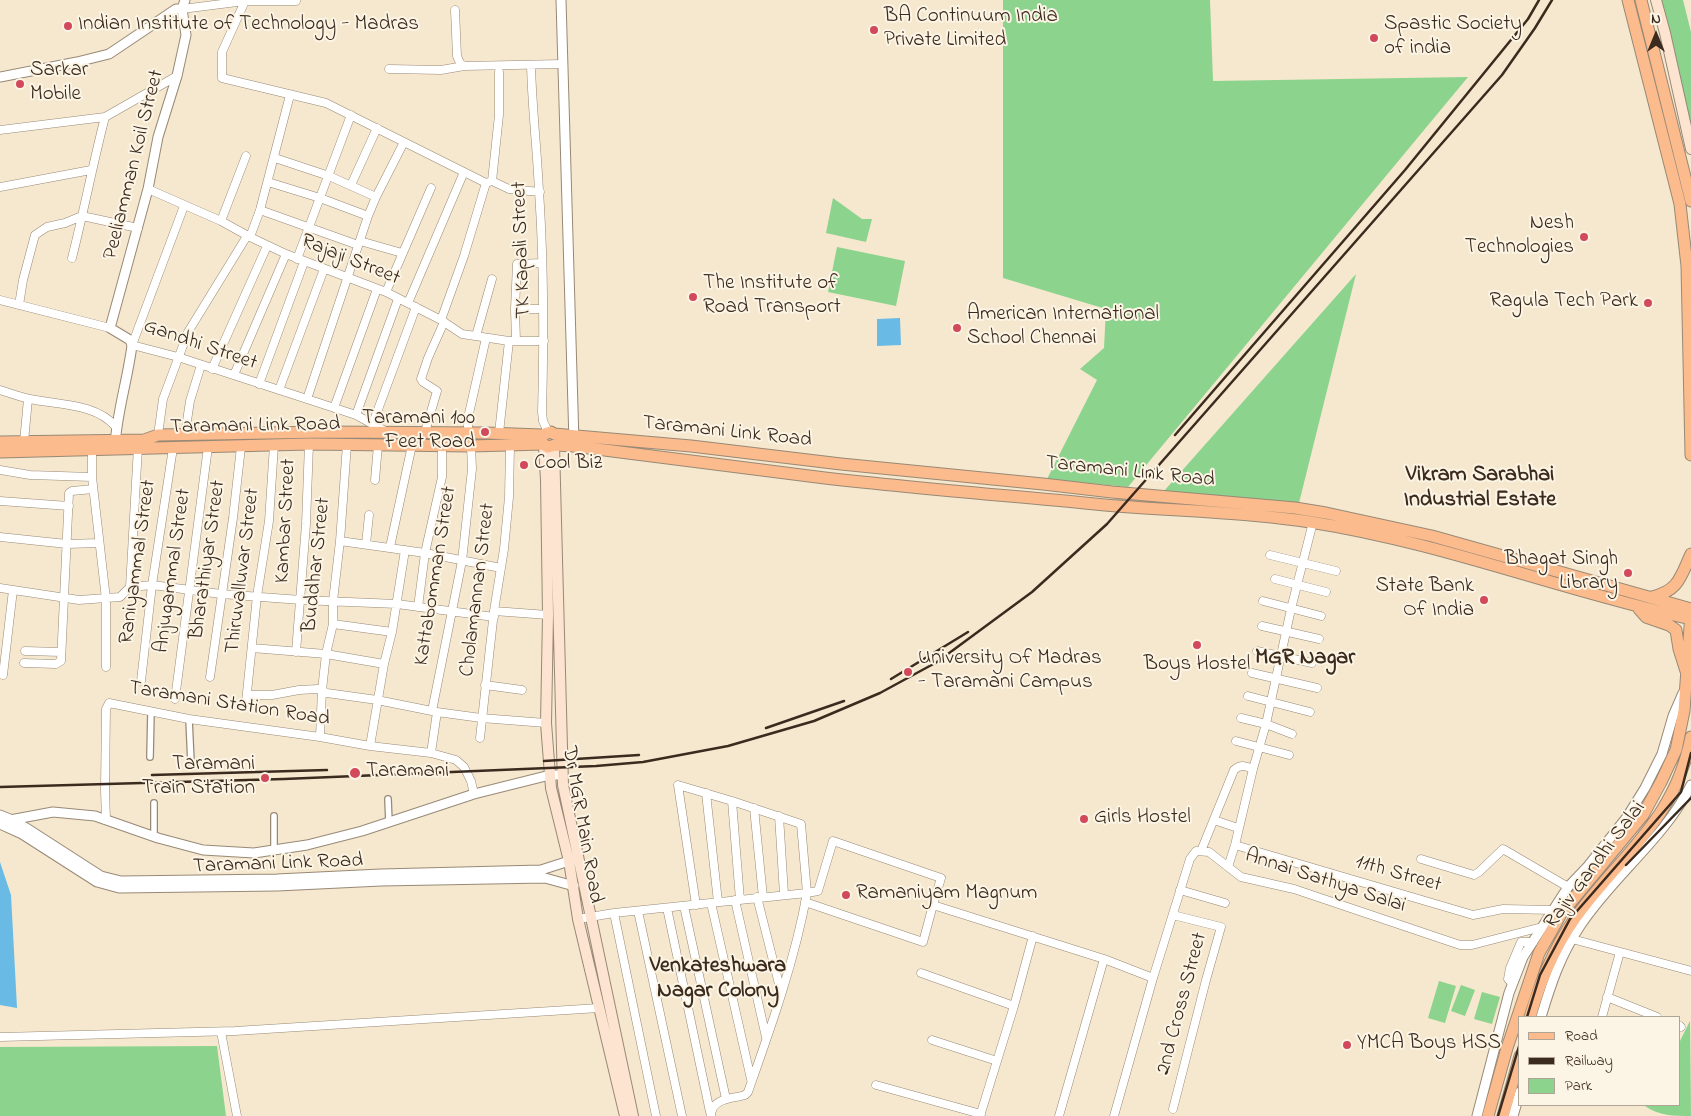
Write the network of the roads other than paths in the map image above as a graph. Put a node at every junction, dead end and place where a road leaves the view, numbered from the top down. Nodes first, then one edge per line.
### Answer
1 (185, 0) edge
2 (561, 0) edge
3 (1628, 0) edge
4 (1641, 0) edge
5 (1656, 0) edge
6 (245, 1) junction
7 (296, 1) edge
8 (182, 10) junction
9 (455, 10) dead end
10 (1647, 21) junction
11 (1635, 25) junction
12 (562, 64) junction
13 (531, 65) junction
14 (464, 66) junction
15 (389, 69) dead end
16 (499, 72) dead end
17 (177, 76) junction
18 (0, 77) edge
19 (290, 95) junction
20 (350, 115) junction
21 (105, 116) junction
22 (377, 128) junction
23 (0, 130) edge
24 (404, 142) junction
25 (1691, 149) edge
26 (246, 156) dead end
27 (275, 158) junction
28 (91, 170) junction
29 (464, 172) junction
30 (329, 176) junction
31 (268, 182) junction
32 (489, 182) junction
33 (351, 185) junction
34 (0, 187) edge
35 (148, 188) junction
36 (431, 188) dead end
37 (540, 192) junction
38 (376, 197) junction
39 (320, 198) junction
40 (1691, 201) edge
41 (184, 206) junction
42 (260, 210) junction
43 (82, 216) junction
44 (368, 216) junction
45 (221, 221) junction
46 (309, 226) junction
47 (138, 228) junction
48 (248, 237) junction
49 (359, 243) junction
50 (267, 246) junction
51 (402, 253) junction
52 (286, 254) junction
53 (72, 258) dead end
54 (301, 260) junction
55 (542, 263) junction
56 (324, 269) junction
57 (347, 277) junction
58 (492, 279) dead end
59 (377, 289) junction
60 (386, 292) junction
61 (398, 299) junction
62 (0, 300) edge
63 (408, 303) junction
64 (19, 305) junction
65 (416, 307) junction
66 (516, 309) junction
67 (543, 309) junction
68 (442, 321) junction
69 (110, 328) junction
70 (476, 336) junction
71 (486, 338) junction
72 (512, 341) junction
73 (544, 341) junction
74 (132, 345) junction
75 (178, 357) junction
76 (201, 365) junction
77 (212, 369) junction
78 (234, 375) junction
79 (259, 384) junction
80 (0, 390) edge
81 (279, 390) junction
82 (28, 399) junction
83 (307, 399) junction
84 (334, 408) junction
85 (356, 415) junction
86 (373, 423) junction
87 (116, 427) junction
88 (388, 432) junction
89 (425, 432) junction
90 (468, 433) junction
91 (500, 433) junction
92 (185, 434) junction
93 (158, 435) junction
94 (549, 440) junction
95 (574, 441) junction
96 (0, 442) edge
97 (24, 442) junction
98 (309, 444) junction
99 (347, 444) junction
100 (378, 444) junction
101 (115, 445) junction
102 (274, 445) junction
103 (412, 445) junction
104 (442, 445) junction
105 (471, 446) junction
106 (510, 446) junction
107 (208, 447) junction
108 (241, 447) junction
109 (138, 448) junction
110 (173, 448) junction
111 (92, 450) junction
112 (0, 452) edge
113 (1691, 455) edge
114 (0, 470) edge
115 (92, 477) junction
116 (375, 480) dead end
117 (94, 490) junction
118 (0, 501) edge
119 (69, 506) junction
120 (369, 514) dead end
121 (1313, 522) junction
122 (0, 537) edge
123 (340, 540) junction
124 (99, 543) junction
125 (67, 544) junction
126 (366, 544) junction
127 (390, 547) junction
128 (405, 550) junction
129 (425, 553) junction
130 (1270, 554) dead end
131 (1691, 554) edge
132 (462, 561) junction
133 (1302, 563) junction
134 (501, 568) junction
135 (1336, 571) dead end
136 (1275, 579) dead end
137 (1297, 584) junction
138 (152, 586) junction
139 (130, 587) junction
140 (0, 588) edge
141 (13, 590) junction
142 (188, 590) junction
143 (1326, 592) dead end
144 (222, 594) junction
145 (257, 596) junction
146 (65, 597) junction
147 (1650, 597) junction
148 (106, 599) junction
149 (301, 600) junction
150 (333, 601) junction
151 (1262, 602) dead end
152 (397, 604) junction
153 (418, 607) junction
154 (1637, 608) junction
155 (1691, 608) edge
156 (1291, 609) junction
157 (453, 612) junction
158 (494, 614) junction
159 (548, 615) junction
160 (1321, 616) dead end
161 (1691, 620) edge
162 (333, 624) junction
163 (1262, 626) dead end
164 (1287, 631) junction
165 (392, 632) junction
166 (1319, 639) dead end
167 (252, 648) junction
168 (26, 651) dead end
169 (1257, 651) dead end
170 (61, 652) junction
171 (296, 652) junction
172 (326, 654) junction
173 (1281, 656) junction
174 (1312, 663) dead end
175 (24, 664) dead end
176 (384, 664) junction
177 (106, 667) dead end
178 (1252, 673) dead end
179 (3, 675) dead end
180 (210, 678) dead end
181 (1276, 679) junction
182 (1687, 679) junction
183 (141, 681) dead end
184 (485, 685) junction
185 (1317, 688) dead end
186 (322, 690) junction
187 (522, 690) dead end
188 (1248, 696) dead end
189 (175, 699) dead end
190 (377, 700) junction
191 (1271, 702) junction
192 (151, 711) junction
193 (434, 711) junction
194 (1310, 712) dead end
195 (481, 718) junction
196 (1241, 718) dead end
197 (189, 719) junction
198 (546, 723) junction
199 (1266, 724) junction
200 (1292, 734) dead end
201 (320, 737) junction
202 (1691, 737) edge
203 (480, 738) dead end
204 (1236, 741) dead end
205 (370, 746) junction
206 (1259, 748) junction
207 (431, 753) junction
208 (1289, 755) dead end
209 (150, 757) dead end
210 (191, 763) dead end
211 (1253, 768) junction
212 (550, 775) junction
213 (562, 775) junction
214 (1691, 784) edge
215 (706, 793) junction
216 (474, 794) junction
217 (388, 799) dead end
218 (732, 801) junction
219 (154, 802) dead end
220 (754, 808) junction
221 (0, 815) edge
222 (274, 816) dead end
223 (779, 816) junction
224 (106, 820) junction
225 (1214, 820) junction
226 (389, 822) junction
227 (6, 824) edge
228 (1238, 828) junction
229 (154, 836) junction
230 (1235, 845) junction
231 (274, 850) junction
232 (1201, 851) junction
233 (1421, 859) dead end
234 (1593, 859) junction
235 (569, 861) junction
236 (1228, 867) junction
237 (1595, 872) junction
238 (574, 886) junction
239 (1568, 887) junction
240 (1180, 890) junction
241 (807, 893) junction
242 (784, 894) junction
243 (760, 897) junction
244 (737, 900) junction
245 (805, 902) junction
246 (714, 903) junction
247 (1225, 903) dead end
248 (696, 905) junction
249 (933, 905) junction
250 (684, 906) junction
251 (667, 908) junction
252 (1554, 910) junction
253 (638, 911) junction
254 (614, 913) junction
255 (1173, 915) junction
256 (590, 916) junction
257 (578, 919) junction
258 (1542, 928) junction
259 (1572, 935) junction
260 (1033, 936) junction
261 (1620, 952) junction
262 (1104, 959) junction
263 (1691, 971) edge
264 (921, 973) dead end
265 (1153, 978) junction
266 (781, 993) junction
267 (1607, 997) junction
268 (1014, 1006) junction
269 (599, 1008) junction
270 (1530, 1016) edge
271 (1541, 1016) edge
272 (1602, 1016) edge
273 (1654, 1016) edge
274 (222, 1032) junction
275 (0, 1037) edge
276 (767, 1038) junction
277 (932, 1040) dead end
278 (997, 1061) junction
279 (1518, 1063) edge
280 (752, 1081) junction
281 (876, 1085) dead end
282 (726, 1099) junction
283 (1518, 1099) edge
284 (1174, 1109) dead end
285 (710, 1115) edge
286 (981, 1115) edge
287 (237, 1116) edge
288 (625, 1116) edge
289 (633, 1116) edge
290 (656, 1116) edge
291 (682, 1116) edge
292 (1059, 1116) edge
293 (1114, 1116) edge
294 (1476, 1116) edge
295 (1488, 1116) edge
296 (1503, 1116) edge
297 (1513, 1116) edge

1 - 8 street, Peeliamman Koil Street
2 - 12 street
3 - 11 main road
4 - 10 main road
5 - 25 main road
6 - 7 street
6 - 8 street
6 - 19 street
8 - 17 street, Peeliamman Koil Street
8 - 18 street
9 - 14 street
10 - 11 main road
10 - 40 main road
11 - 113 main road
12 - 13 street
12 - 95 street
13 - 14 street
13 - 37 street, TK Kapali Street
14 - 15 street
16 - 32 street
17 - 21 street
17 - 35 street, Peeliamman Koil Street
19 - 20 street
19 - 27 street
20 - 22 street
20 - 30 street
21 - 23 street
21 - 28 street
22 - 24 street
22 - 33 street
24 - 29 street
24 - 38 street
26 - 45 street
27 - 30 street
27 - 31 street
28 - 34 street
28 - 43 street
29 - 32 street
29 - 63 street
30 - 33 street
30 - 39 street
31 - 39 street
31 - 42 street
32 - 37 street
32 - 68 street
33 - 38 street
35 - 41 street, Rajaji Street
35 - 47 street, Peeliamman Koil Street
36 - 51 street
37 - 55 street, TK Kapali Street
38 - 44 street
39 - 44 street
39 - 46 street
41 - 45 street, Rajaji Street
41 - 74 street
42 - 46 street
42 - 48 street
43 - 47 street
43 - 53 street
43 - 64 street
44 - 49 street
45 - 48 street, Rajaji Street
46 - 49 street
46 - 54 street
47 - 69 street, Peeliamman Koil Street
48 - 50 street, Rajaji Street
48 - 75 street
49 - 51 street
49 - 57 street
50 - 52 street, Rajaji Street
50 - 77 street
51 - 60 street
52 - 54 street, Rajaji Street
52 - 78 street
54 - 56 street, Rajaji Street
54 - 79 street
55 - 66 street
55 - 67 street, TK Kapali Street
56 - 57 street, Rajaji Street
56 - 81 street
57 - 59 street, Rajaji Street
57 - 83 street
58 - 70 street
59 - 60 street, Rajaji Street
59 - 84 street
60 - 61 street, Rajaji Street
61 - 63 street, Rajaji Street
61 - 85 street
62 - 64 street, Gandhi Street
63 - 65 street, Rajaji Street
64 - 69 street, Gandhi Street
65 - 68 street, Rajaji Street
65 - 86 street
66 - 67 street
66 - 72 street
67 - 73 street, TK Kapali Street
68 - 70 street, Rajaji Street
68 - 89 street
69 - 74 street, Gandhi Street
70 - 71 street, Rajaji Street
71 - 72 street, Rajaji Street
71 - 90 street
72 - 73 street, Rajaji Street
72 - 91 street
73 - 94 street, TK Kapali Street
74 - 75 street, Gandhi Street
74 - 87 street
75 - 76 street, Gandhi Street
75 - 93 street
76 - 77 street, Gandhi Street
76 - 92 street
77 - 78 street, Gandhi Street
78 - 79 street, Gandhi Street
79 - 81 street, Gandhi Street
80 - 82 street
81 - 83 street, Gandhi Street
82 - 87 street
82 - 97 street
83 - 84 street, Gandhi Street
84 - 85 street, Gandhi Street
85 - 86 street, Gandhi Street
86 - 88 street, Gandhi Street
87 - 101 street
88 - 89 main road, Taramani Link Road
88 - 92 main road, Taramani Link Road
89 - 90 main road, Taramani Link Road
90 - 91 main road, Taramani Link Road
91 - 94 main road, Taramani Link Road
92 - 93 main road, Taramani Link Road
93 - 101 main road, Taramani Link Road
94 - 95 main road, Taramani Link Road
94 - 106 main road, Taramani Link Road
94 - 159 main road, Dr MGR Main Road
94 - 213 main road, Dr MGR Main Road
95 - 121 main road, Taramani Link Road
95 - 147 main road, Taramani Link Road
96 - 97 main road, Taramani Link Road
97 - 101 main road, Taramani Link Road
98 - 99 main road, Taramani Link Road
98 - 102 main road, Taramani Link Road
98 - 149 street, Kambar Street
99 - 100 main road, Taramani Link Road
99 - 123 street, Buddhar Street
100 - 103 main road, Taramani Link Road
100 - 116 street
101 - 109 main road, Taramani Link Road
101 - 111 main road, Taramani Link Road
102 - 108 main road, Taramani Link Road
102 - 145 street, Thiruvalluvar Street
103 - 104 main road, Taramani Link Road
103 - 127 street
104 - 105 main road, Taramani Link Road
104 - 129 street
105 - 106 main road, Taramani Link Road
105 - 132 street, Kattabomman Street
106 - 134 street, Cholamannan Street
107 - 108 main road, Taramani Link Road
107 - 110 main road, Taramani Link Road
107 - 142 street, Anjugammal Street
108 - 144 street, Bharathiyar Street
109 - 110 main road, Taramani Link Road
109 - 139 street
110 - 138 street, Raniyammal Street
111 - 112 main road, Taramani Link Road
111 - 115 street
114 - 115 street
115 - 117 street
117 - 119 street
117 - 124 street
118 - 119 street
119 - 125 street
120 - 126 street
121 - 133 street
121 - 154 main road, Taramani Link Road
122 - 125 street
123 - 126 street
123 - 150 street, Buddhar Street
124 - 125 street
124 - 148 street
125 - 146 street
126 - 127 street
127 - 128 street
128 - 129 street
128 - 152 street
129 - 132 street
129 - 153 street
130 - 133 street
131 - 147 main road
132 - 134 street
132 - 157 street, Kattabomman Street
133 - 135 street
133 - 137 street
134 - 158 street, Cholamannan Street
136 - 137 street
137 - 143 street
137 - 156 street
138 - 139 street
138 - 142 street
138 - 183 street, Raniyammal Street
139 - 148 street
140 - 141 street
141 - 146 street
141 - 179 street
142 - 144 street
142 - 189 street, Anjugammal Street
144 - 145 street
144 - 180 street, Bharathiyar Street
145 - 149 street
145 - 167 street, Thiruvalluvar Street
146 - 148 street
146 - 170 street
147 - 155 main road, Taramani Link Road
148 - 177 street
149 - 150 street
149 - 171 street, Kambar Street
150 - 152 street
150 - 162 street, Buddhar Street
151 - 156 street
152 - 153 street
152 - 165 street
153 - 157 street
154 - 161 main road, Taramani Link Road
154 - 182 main road
155 - 161 main road
156 - 160 street
156 - 164 street
157 - 158 street
157 - 193 street, Kattabomman Street
158 - 159 street
158 - 184 street, Cholamannan Street
159 - 198 main road, Dr MGR Main Road
161 - 182 main road
162 - 165 street
162 - 172 street, Buddhar Street
163 - 164 street
164 - 166 street
164 - 173 street
165 - 176 street
167 - 171 street
167 - 186 street, Thiruvalluvar Street
168 - 170 street
169 - 173 street
170 - 175 street
171 - 172 street
172 - 176 street
172 - 186 street, Buddhar Street
173 - 174 street
173 - 181 street
176 - 190 street
178 - 181 street
181 - 185 street
181 - 191 street
182 - 234 street
182 - 237 main road
184 - 187 street
184 - 195 street, Cholamannan Street
186 - 190 street
186 - 201 street, Buddhar Street
188 - 191 street
190 - 193 street
190 - 205 street
191 - 194 street
191 - 199 street
192 - 197 street, Taramani Station Road
192 - 209 street
192 - 224 street, Taramani Station Road
193 - 195 street
193 - 207 street, Kattabomman Street
195 - 198 street
195 - 203 street, Cholamannan Street
196 - 199 street
197 - 201 street, Taramani Station Road
197 - 210 street
198 - 212 main road, Dr MGR Main Road
199 - 200 street
199 - 206 street
201 - 205 street, Taramani Station Road
202 - 259 main road, Rajiv Gandhi Salai
204 - 206 street
205 - 207 street, Taramani Station Road
206 - 208 street
206 - 211 street
207 - 216 street, Taramani Station Road
211 - 225 street
211 - 228 street
212 - 213 street
212 - 216 street
212 - 235 main road, Dr MGR Main Road
213 - 256 main road, Dr MGR Main Road
214 - 259 street
215 - 218 street
215 - 246 street
215 - 248 street
216 - 226 street
217 - 226 street
218 - 220 street
218 - 244 street
219 - 229 street
220 - 223 street
220 - 243 street
221 - 227 street, Taramani Link Road
222 - 231 street
223 - 241 street
223 - 242 street
224 - 227 street
224 - 229 street
225 - 228 street
225 - 232 street
226 - 231 street
227 - 235 street, Taramani Link Road
227 - 238 street, Taramani Link Road
228 - 230 street
229 - 231 street
230 - 236 street
230 - 252 street, 11th Street
232 - 236 street, Annai Sathya Salai
232 - 240 street
233 - 239 street
234 - 237 main road
234 - 239 street
235 - 238 main road, Dr MGR Main Road
236 - 258 street, Annai Sathya Salai
237 - 295 main road
238 - 257 main road, Dr MGR Main Road
239 - 252 street
240 - 247 street
240 - 255 street
241 - 242 street
241 - 245 street
241 - 249 street
242 - 243 street
243 - 244 street
243 - 266 street
244 - 246 street
244 - 276 street
245 - 249 street
245 - 266 street
246 - 248 street
246 - 280 street
248 - 250 street
249 - 260 street
250 - 251 street
250 - 282 street
251 - 253 street
251 - 285 street
252 - 258 street
253 - 254 street
253 - 291 street
254 - 256 street
254 - 290 street
255 - 265 street
255 - 284 street, 2nd Cross Street
256 - 257 street
256 - 289 main road, Dr MGR Main Road
257 - 269 main road, Dr MGR Main Road
258 - 294 street
259 - 261 street
259 - 270 main road, Rajiv Gandhi Salai
259 - 271 street
260 - 262 street
260 - 268 street
261 - 263 street
261 - 267 street
262 - 265 street
262 - 292 street
264 - 268 street
265 - 293 street
266 - 276 street
267 - 272 street
267 - 273 street
268 - 278 street
269 - 274 street
269 - 288 main road, Dr MGR Main Road
274 - 275 street
274 - 287 street
276 - 280 street
277 - 278 street
278 - 286 street
279 - 296 main road
280 - 282 street
281 - 286 street
282 - 285 street
283 - 297 street

